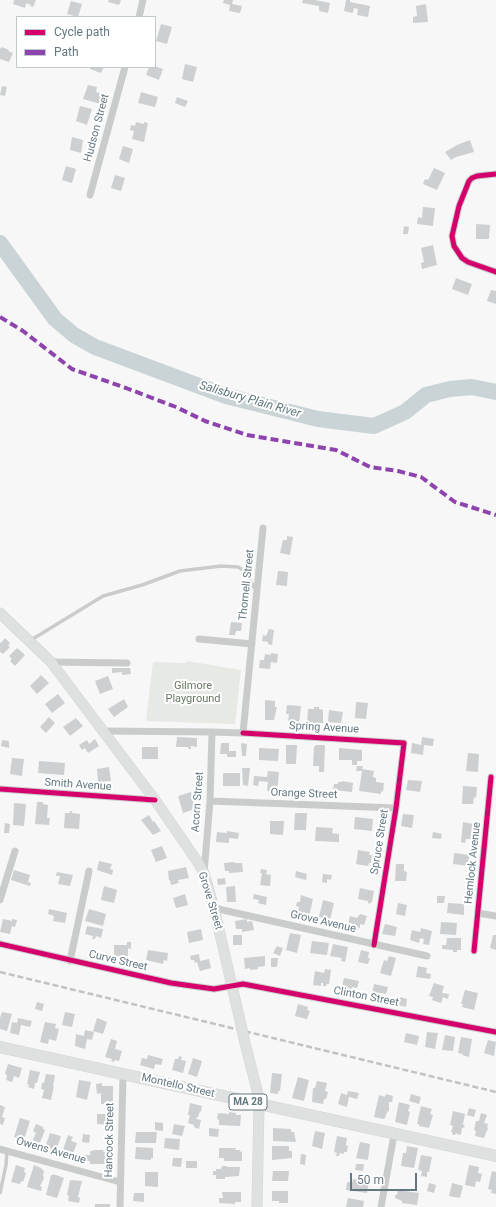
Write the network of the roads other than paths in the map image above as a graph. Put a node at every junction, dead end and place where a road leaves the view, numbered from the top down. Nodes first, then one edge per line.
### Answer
1 (143, 0) edge
2 (139, 16) edge
3 (125, 68) edge
4 (496, 174) edge
5 (90, 195) dead end
6 (496, 272) edge
7 (264, 528) dead end
8 (257, 591) junction
9 (0, 613) edge
10 (199, 639) dead end
11 (29, 641) junction
12 (252, 644) junction
13 (51, 662) junction
14 (126, 663) dead end
15 (103, 731) junction
16 (212, 732) junction
17 (242, 734) junction
18 (404, 743) joint
19 (491, 777) dead end
20 (0, 789) edge
21 (155, 800) junction
22 (210, 801) junction
23 (396, 808) junction
24 (15, 851) dead end
25 (89, 871) dead end
26 (204, 873) junction
27 (0, 900) edge
28 (214, 908) junction
29 (478, 913) junction
30 (496, 916) edge
31 (0, 944) edge
32 (374, 945) junction
33 (474, 951) dead end
34 (427, 956) dead end
35 (70, 961) junction
36 (232, 986) junction
37 (496, 1032) edge
38 (0, 1047) edge
39 (123, 1074) junction
40 (259, 1104) junction
41 (394, 1135) junction
42 (4, 1150) edge
43 (496, 1156) edge
44 (120, 1182) junction
45 (0, 1193) edge
46 (120, 1207) edge
47 (257, 1207) edge
48 (381, 1207) edge

1 - 2 street
3 - 5 street, Hudson Street
4 - 6 street
7 - 8 street, Thornell Street
8 - 11 lane
8 - 12 street, Thornell Street
9 - 11 main road, Grove Street
10 - 12 street
11 - 13 main road, Grove Street
12 - 17 street
13 - 14 street
13 - 15 main road, Grove Street
15 - 16 street, Spring Avenue
15 - 21 main road, Grove Street
16 - 17 street, Spring Avenue
16 - 22 street, Acorn Street
17 - 18 street, Spring Avenue
18 - 23 street, Spruce Street
19 - 29 street, Hemlock Avenue
20 - 21 street, Smith Avenue
21 - 26 main road, Grove Street
22 - 23 street, Orange Street
22 - 26 street, Acorn Street
23 - 32 street, Spruce Street
24 - 27 street
25 - 35 street
26 - 28 main road, Grove Street
28 - 32 street, Grove Avenue
28 - 36 main road, Grove Street
29 - 30 street
29 - 33 street, Hemlock Avenue
31 - 35 street, Curve Street
32 - 34 street, Grove Avenue
35 - 36 street, Curve Street
36 - 37 street, Clinton Street
36 - 40 main road, Grove Street, bridge
38 - 39 main road, Montello Street / MA 28
39 - 40 main road, Montello Street / MA 28
39 - 44 street, Hancock Street
40 - 41 main road, Montello Street / MA 28
40 - 47 main road, Grove Street
41 - 43 main road, Montello Street / MA 28
41 - 48 street
42 - 44 street, Owens Avenue
42 - 45 lane
44 - 46 street, Hancock Street

